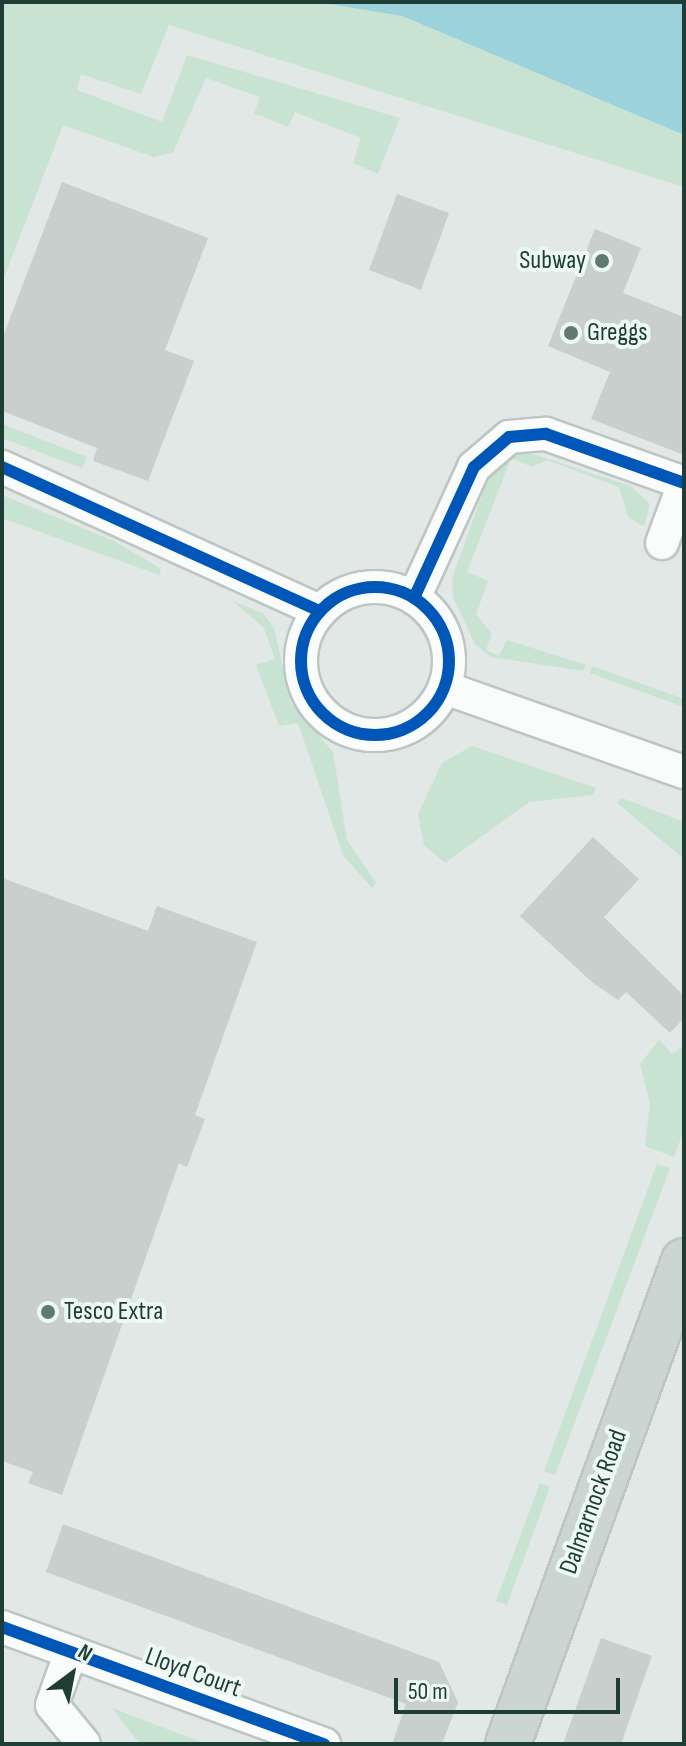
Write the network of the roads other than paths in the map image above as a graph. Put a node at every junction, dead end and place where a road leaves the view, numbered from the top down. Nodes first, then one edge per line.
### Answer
1 (2, 467) edge
2 (684, 484) edge
3 (662, 543) dead end
4 (414, 598) junction
5 (320, 611) junction
6 (445, 688) junction
7 (684, 772) edge
8 (684, 1261) edge
9 (2, 1627) edge
10 (71, 1652) junction
11 (84, 1744) edge
12 (324, 1744) edge
13 (508, 1744) edge

1 - 5 street
2 - 3 street
2 - 4 street
4 - 5 street
4 - 6 street
5 - 6 street
6 - 7 street
8 - 13 main road, Dalmarnock Road
9 - 10 street, Lloyd Court
10 - 11 street
10 - 12 street, Lloyd Court

